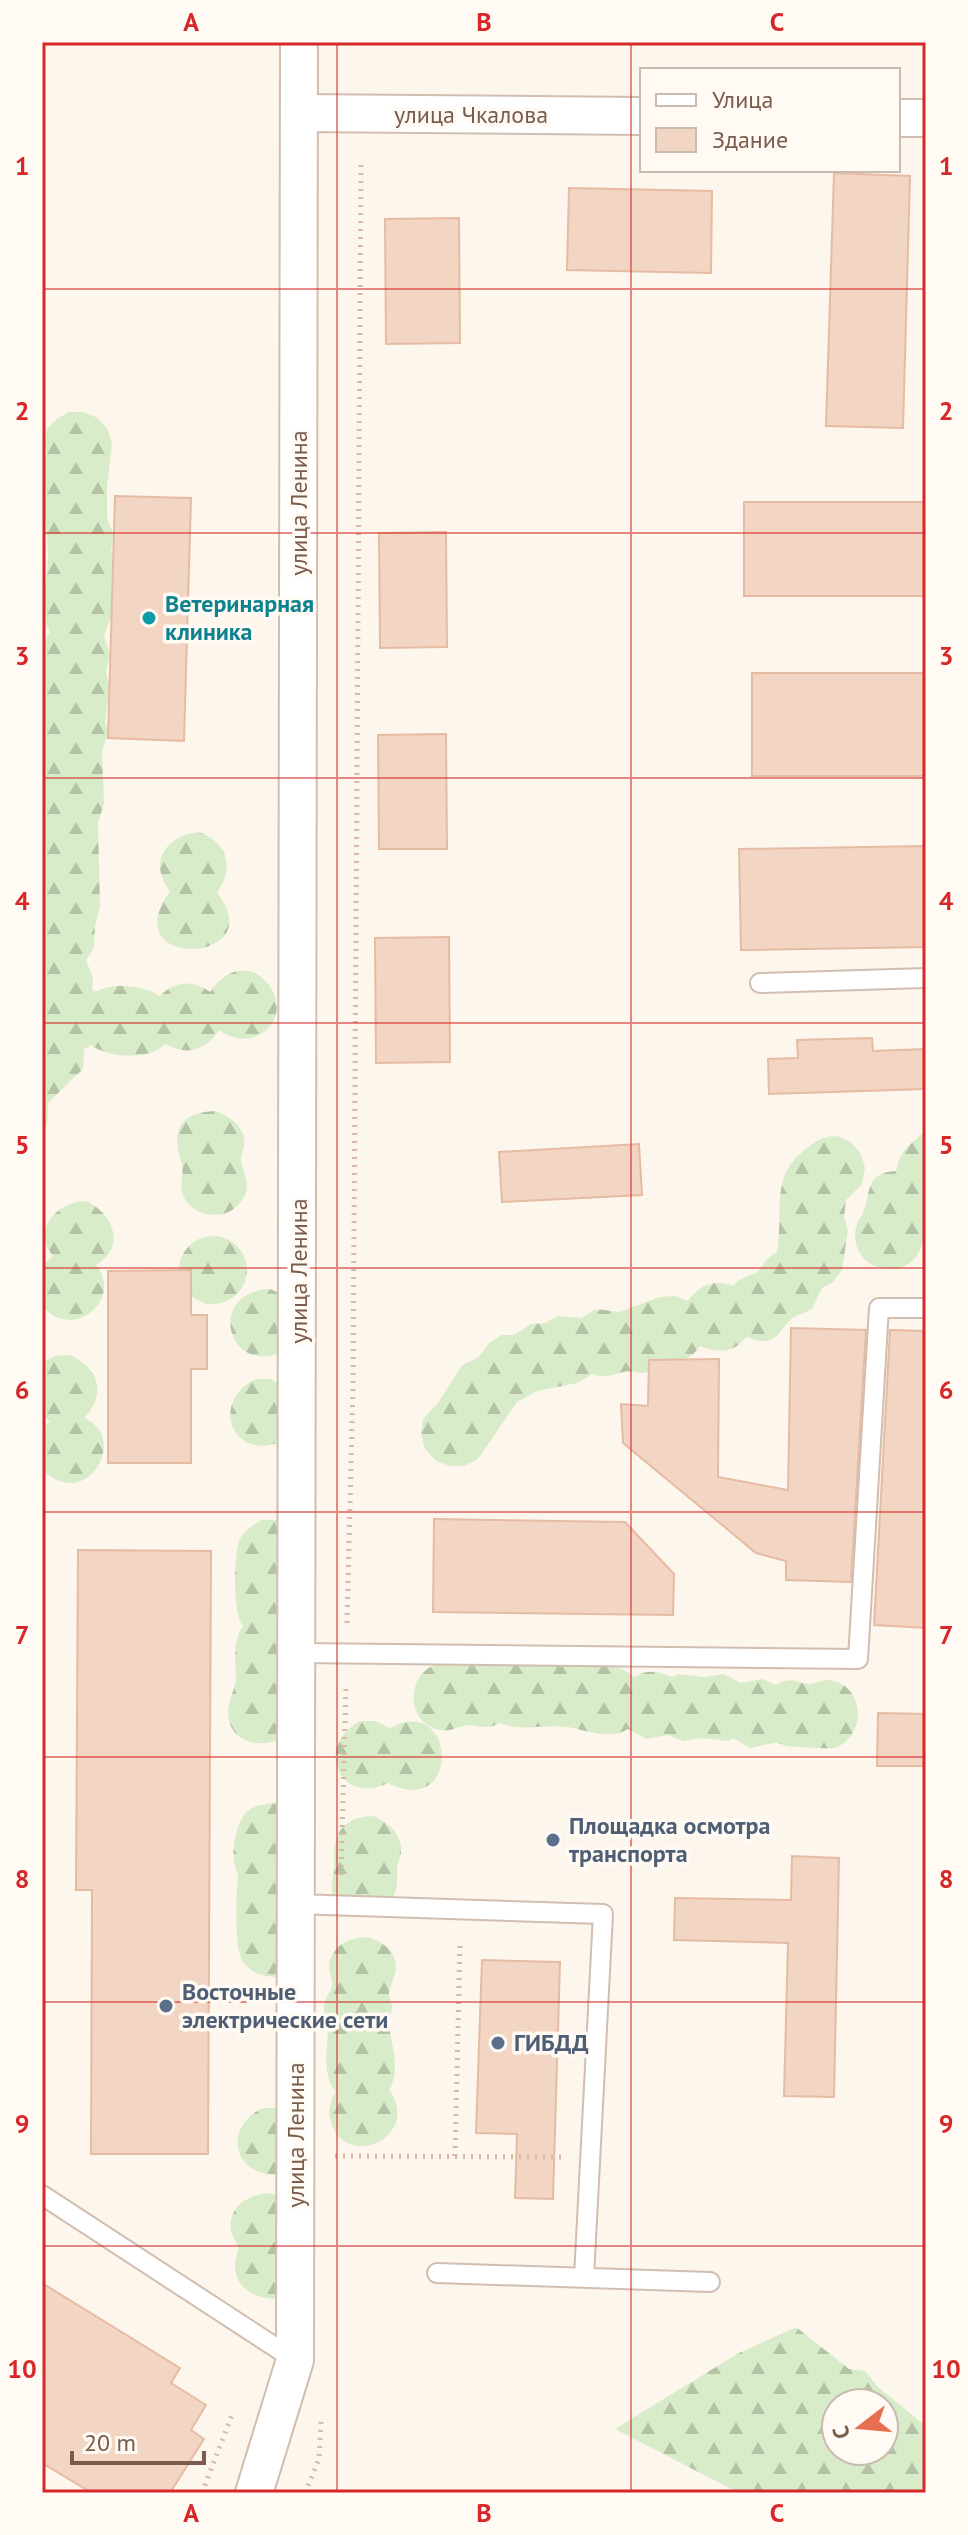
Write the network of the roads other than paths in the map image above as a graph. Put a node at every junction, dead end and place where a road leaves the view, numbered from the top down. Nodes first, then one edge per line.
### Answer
1 (299, 42) edge
2 (299, 113) junction
3 (640, 116) edge
4 (900, 118) edge
5 (926, 118) edge
6 (926, 978) edge
7 (760, 983) dead end
8 (926, 1308) edge
9 (299, 1653) junction
10 (296, 1904) junction
11 (42, 2195) edge
12 (437, 2273) dead end
13 (584, 2277) junction
14 (710, 2282) dead end
15 (295, 2360) junction
16 (254, 2493) edge

1 - 2 street, улица Ленина
2 - 3 street, улица Чкалова
2 - 9 street, улица Ленина
4 - 5 street
6 - 7 lane
8 - 9 lane
9 - 10 street, улица Ленина
10 - 13 lane
10 - 15 street, улица Ленина
11 - 15 lane
12 - 13 lane
13 - 14 lane
15 - 16 street, улица Ленина

